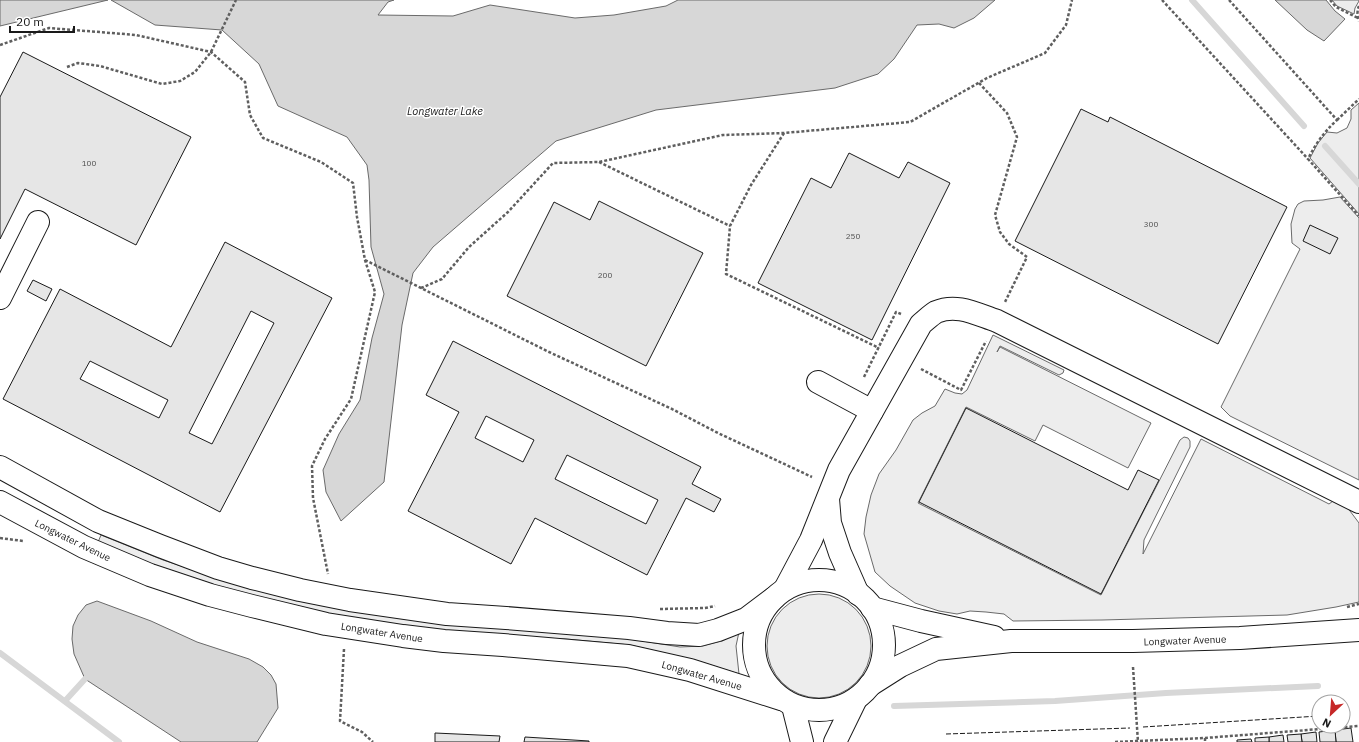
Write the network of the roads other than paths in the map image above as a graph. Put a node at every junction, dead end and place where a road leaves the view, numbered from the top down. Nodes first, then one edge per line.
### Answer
1 (38, 222) dead end
2 (0, 298) edge
3 (818, 382) dead end
4 (872, 411) junction
5 (0, 467) edge
6 (828, 499) junction
7 (0, 502) edge
8 (1359, 502) edge
9 (780, 594) junction
10 (865, 601) junction
11 (1359, 630) edge
12 (1011, 641) junction
13 (863, 692) junction
14 (787, 702) junction
15 (802, 742) edge
16 (835, 742) edge

1 - 2 street
3 - 4 street
4 - 6 street
4 - 8 street
5 - 9 street
6 - 9 street
6 - 10 street
7 - 14 street, Longwater Avenue
9 - 10 street
9 - 14 street
10 - 12 street, Longwater Avenue
10 - 13 street
11 - 12 street, Longwater Avenue
12 - 13 street, Longwater Avenue
13 - 14 street
13 - 16 street
14 - 15 street

